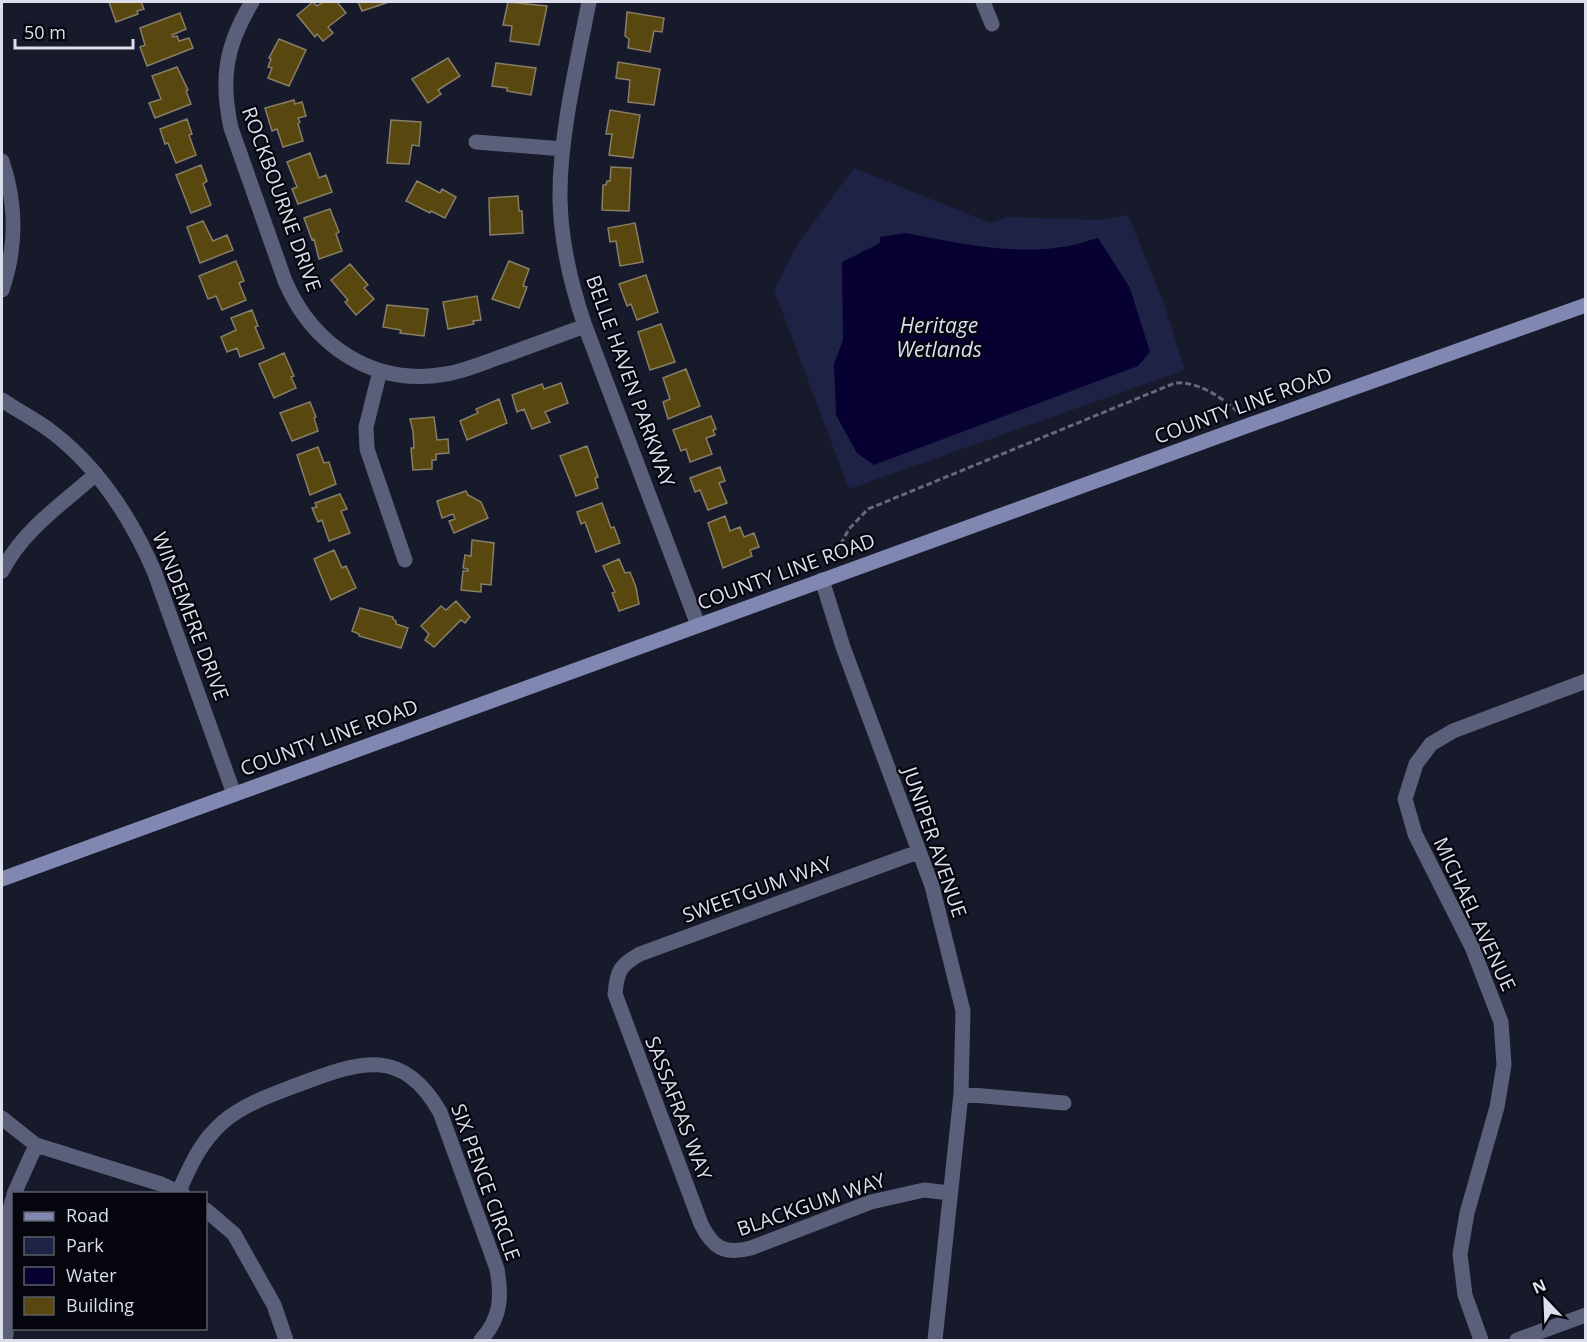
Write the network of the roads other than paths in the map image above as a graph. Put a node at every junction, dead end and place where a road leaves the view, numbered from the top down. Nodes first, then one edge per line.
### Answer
1 (589, 2) edge
2 (983, 2) edge
3 (247, 3) edge
4 (992, 24) dead end
5 (476, 142) dead end
6 (563, 149) junction
7 (2, 161) edge
8 (2, 290) edge
9 (1586, 305) edge
10 (585, 326) junction
11 (380, 371) junction
12 (2, 400) edge
13 (96, 474) junction
14 (405, 560) dead end
15 (2, 571) edge
16 (822, 580) junction
17 (698, 625) junction
18 (1586, 681) edge
19 (234, 794) junction
20 (918, 852) junction
21 (2, 879) edge
22 (616, 975) joint
23 (962, 1094) junction
24 (1064, 1103) dead end
25 (2, 1118) edge
26 (36, 1145) junction
27 (15, 1192) edge
28 (181, 1192) edge
29 (950, 1193) junction
30 (12, 1203) edge
31 (207, 1211) edge
32 (720, 1248) joint
33 (1586, 1315) edge
34 (4, 1341) edge
35 (286, 1341) edge
36 (482, 1341) edge
37 (936, 1341) edge
38 (1481, 1341) edge
39 (1518, 1341) edge

1 - 6 street, BELLE HAVEN PARKWAY
2 - 4 street
3 - 11 street, ROCKBOURNE DRIVE
5 - 6 street
6 - 10 street, BELLE HAVEN PARKWAY
7 - 8 street
9 - 16 main road, COUNTY LINE ROAD
10 - 11 street, ROCKBOURNE DRIVE
10 - 17 street, BELLE HAVEN PARKWAY
11 - 14 street
12 - 13 street, WINDEMERE DRIVE
13 - 15 street
13 - 19 street, WINDEMERE DRIVE
16 - 17 main road, COUNTY LINE ROAD
16 - 20 street, JUNIPER AVENUE
17 - 19 main road, COUNTY LINE ROAD
18 - 38 street, MICHAEL AVENUE
19 - 21 main road, COUNTY LINE ROAD
20 - 22 street, SWEETGUM WAY
20 - 23 street, JUNIPER AVENUE
22 - 32 street, SASSAFRAS WAY
23 - 24 street
23 - 29 street, JUNIPER AVENUE
25 - 26 street
26 - 27 street
26 - 28 street
28 - 36 street, SIX PENCE CIRCLE
29 - 32 street, BLACKGUM WAY
29 - 37 street, JUNIPER AVENUE
30 - 34 street
31 - 35 street
33 - 39 street

